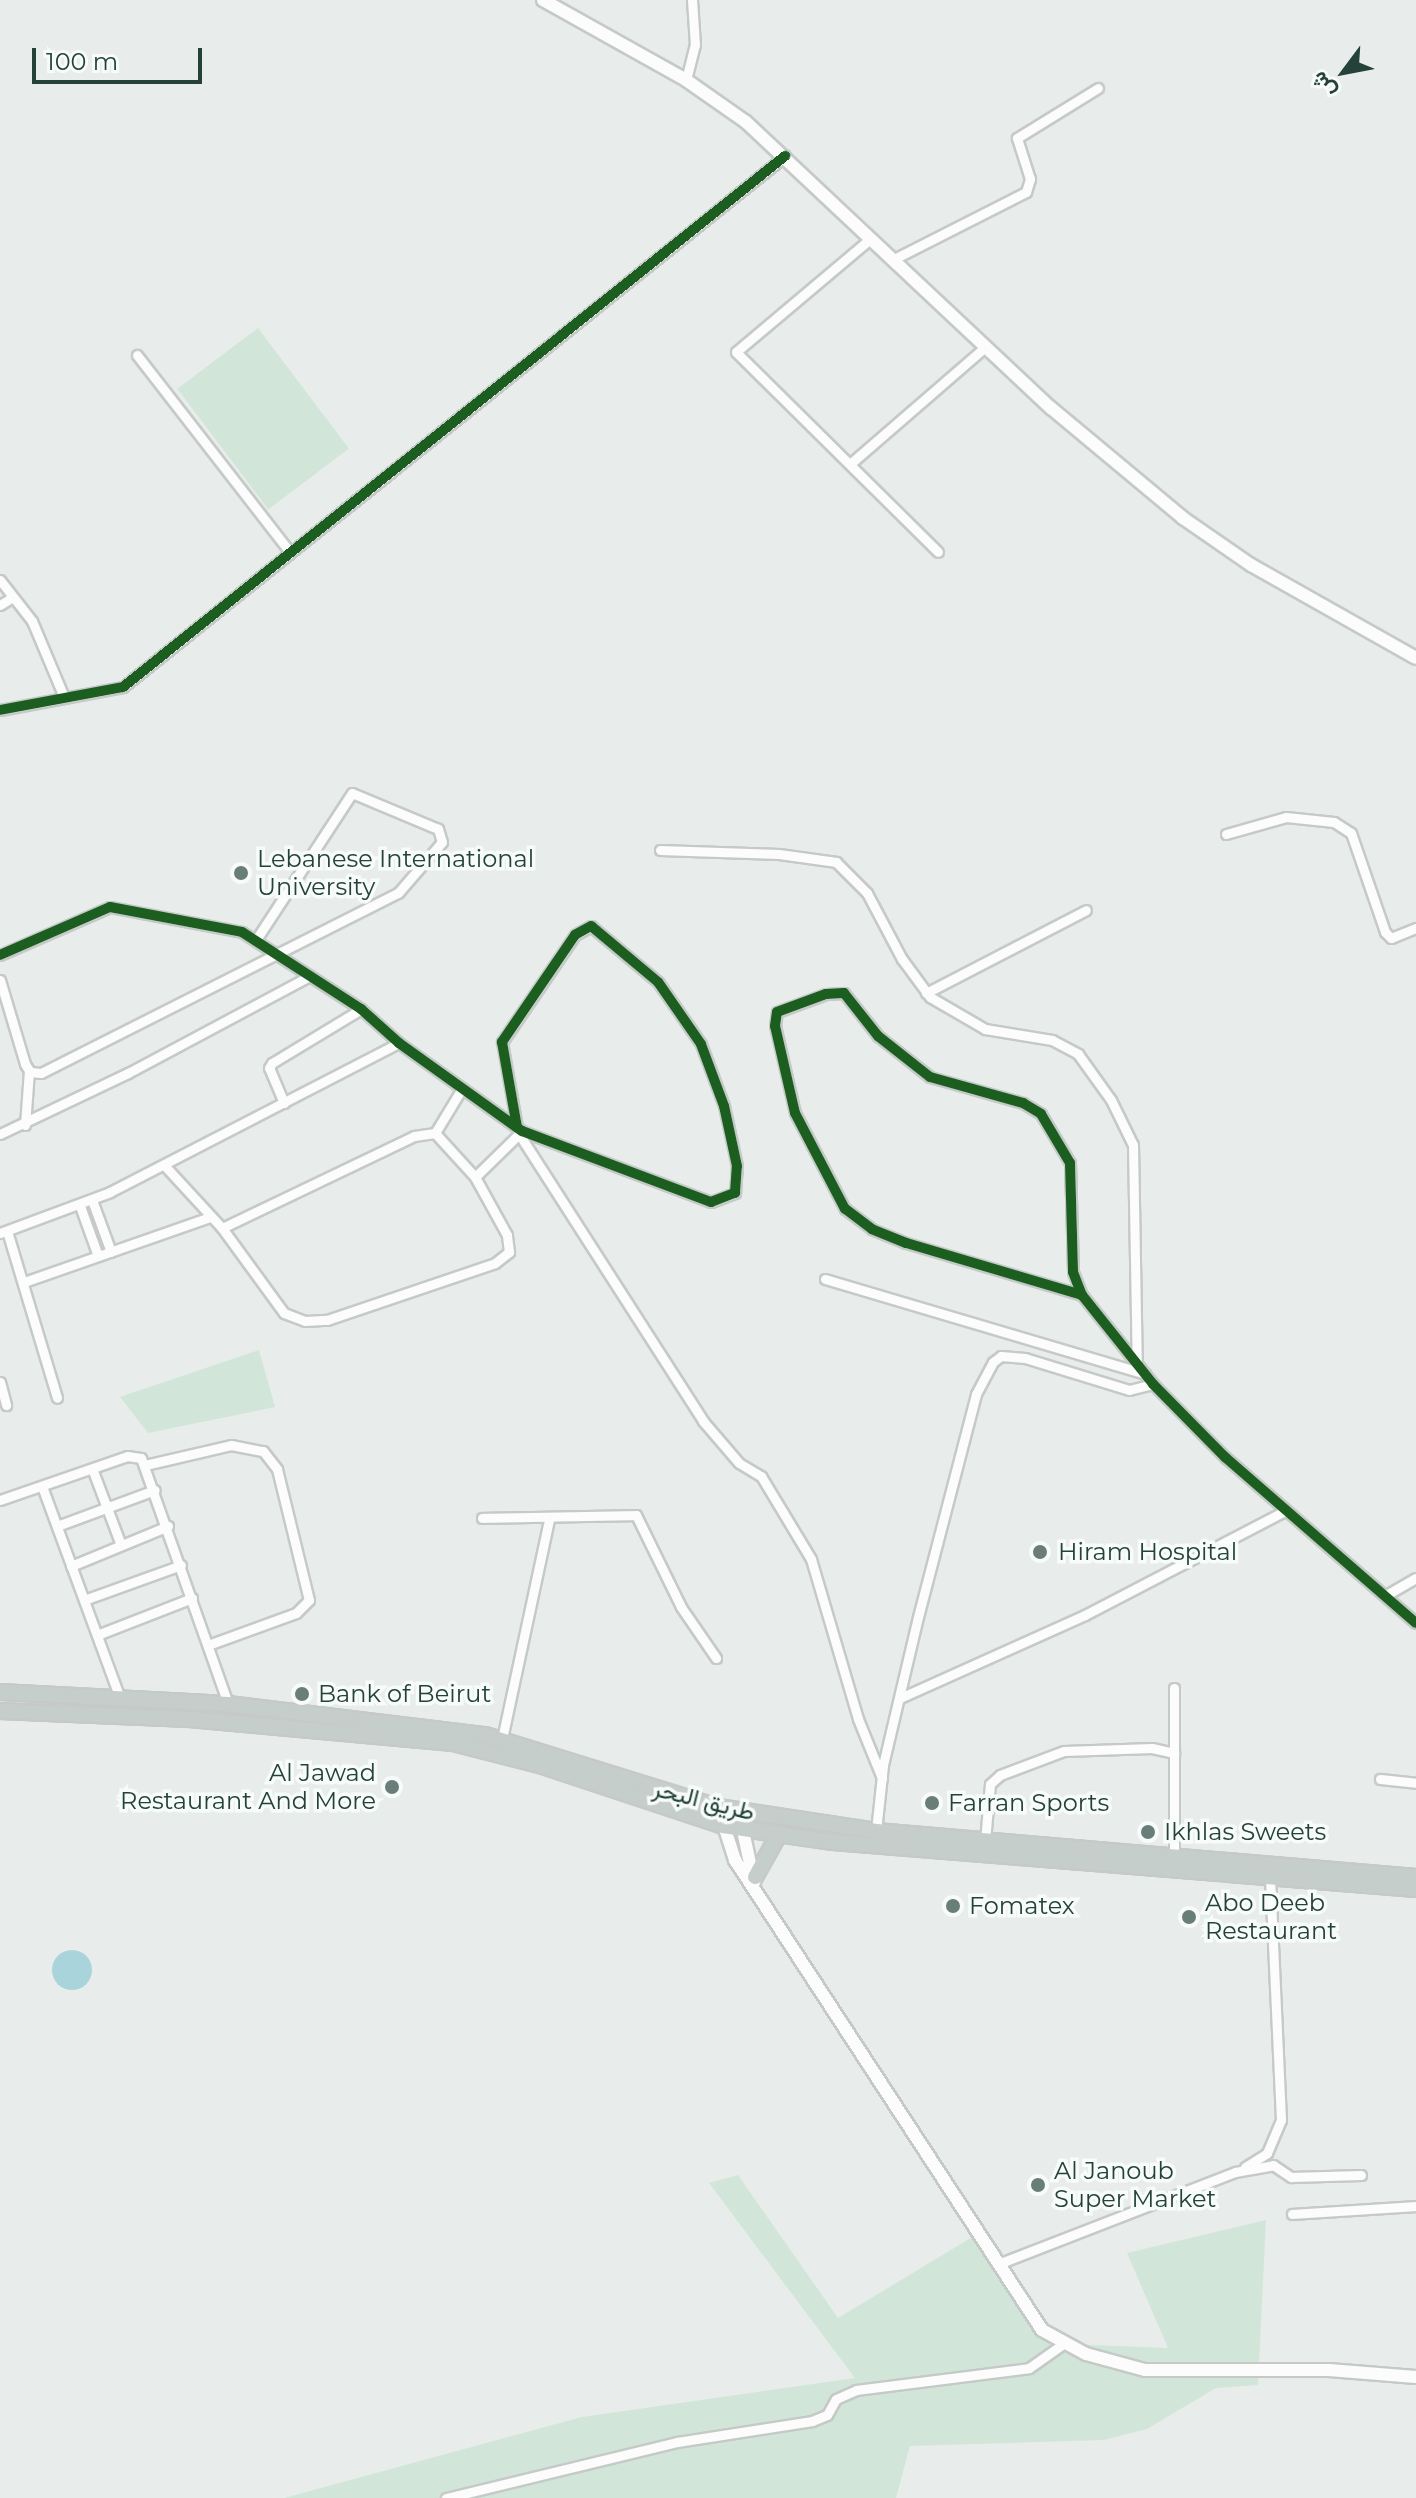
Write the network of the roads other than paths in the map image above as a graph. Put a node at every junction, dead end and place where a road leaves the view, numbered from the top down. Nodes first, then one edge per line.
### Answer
1 (543, 0) edge
2 (692, 0) edge
3 (686, 80) junction
4 (1098, 88) dead end
5 (785, 156) junction
6 (870, 239) junction
7 (894, 259) junction
8 (985, 347) junction
9 (137, 355) dead end
10 (850, 464) junction
11 (290, 552) junction
12 (938, 552) dead end
13 (0, 580) edge
14 (13, 597) junction
15 (0, 605) edge
16 (1416, 658) edge
17 (64, 697) junction
18 (0, 710) edge
19 (1226, 834) dead end
20 (660, 850) dead end
21 (1086, 910) dead end
22 (1416, 928) edge
23 (257, 938) junction
24 (273, 953) junction
25 (0, 955) edge
26 (310, 976) junction
27 (0, 980) edge
28 (926, 993) junction
29 (361, 1009) junction
30 (399, 1043) junction
31 (29, 1070) junction
32 (461, 1090) junction
33 (284, 1103) junction
34 (25, 1125) junction
35 (520, 1131) junction
36 (435, 1133) junction
37 (0, 1134) edge
38 (164, 1165) junction
39 (475, 1177) junction
40 (92, 1200) junction
41 (80, 1206) junction
42 (210, 1217) junction
43 (222, 1228) junction
44 (4, 1232) edge
45 (111, 1252) junction
46 (98, 1256) junction
47 (825, 1279) dead end
48 (24, 1282) junction
49 (1082, 1295) junction
50 (1137, 1364) junction
51 (1145, 1374) junction
52 (0, 1382) edge
53 (1153, 1384) junction
54 (57, 1398) dead end
55 (6, 1405) dead end
56 (145, 1465) junction
57 (93, 1471) junction
58 (43, 1489) junction
59 (155, 1490) junction
60 (0, 1500) edge
61 (108, 1508) junction
62 (1285, 1511) junction
63 (482, 1518) dead end
64 (549, 1519) junction
65 (57, 1526) junction
66 (168, 1526) junction
67 (121, 1545) junction
68 (181, 1565) junction
69 (71, 1566) junction
70 (1416, 1578) edge
71 (1388, 1594) junction
72 (192, 1598) junction
73 (84, 1600) junction
74 (1416, 1623) edge
75 (97, 1635) junction
76 (211, 1644) junction
77 (716, 1658) dead end
78 (1174, 1688) dead end
79 (0, 1691) edge
80 (120, 1698) junction
81 (900, 1698) junction
82 (228, 1704) junction
83 (0, 1708) edge
84 (502, 1739) junction
85 (1174, 1753) junction
86 (882, 1778) junction
87 (1380, 1779) dead end
88 (1416, 1783) edge
89 (718, 1807) junction
90 (739, 1812) junction
91 (723, 1826) junction
92 (743, 1830) junction
93 (876, 1831) junction
94 (779, 1834) junction
95 (985, 1841) junction
96 (1174, 1860) junction
97 (1416, 1877) edge
98 (1270, 1878) junction
99 (754, 1881) junction
100 (1416, 1889) edge
101 (1235, 2172) junction
102 (1361, 2175) dead end
103 (1416, 2206) edge
104 (1292, 2214) dead end
105 (998, 2264) junction
106 (1063, 2344) junction
107 (1416, 2377) edge
108 (446, 2498) edge

1 - 3 main road
2 - 3 street
3 - 5 main road
4 - 7 street
5 - 6 main road
5 - 11 street
6 - 7 main road
6 - 10 street
7 - 8 main road
8 - 10 street
8 - 16 main road
9 - 11 street
10 - 12 street
11 - 17 street
13 - 14 street
14 - 15 street
14 - 17 street
17 - 18 street
19 - 22 street
20 - 28 street
21 - 28 street
23 - 24 street
23 - 24 street
23 - 25 street
24 - 26 street
24 - 31 street
26 - 29 street
26 - 34 street
27 - 31 street
28 - 50 street
29 - 30 street
29 - 33 street
30 - 32 street
30 - 33 street
31 - 34 street
32 - 35 street
32 - 36 street
33 - 38 street
34 - 37 street
35 - 35 street
35 - 39 street
35 - 86 street
36 - 39 street
36 - 43 street
38 - 40 street
38 - 42 street
39 - 43 street
40 - 41 street
40 - 45 street
41 - 44 street
41 - 46 street
42 - 43 street
42 - 45 street
44 - 48 street
45 - 46 street
46 - 48 street
47 - 51 street
48 - 54 street
49 - 49 street
49 - 50 street
50 - 51 street
51 - 53 street
52 - 55 street
53 - 62 street
53 - 81 street
56 - 57 street
56 - 59 street
56 - 76 street
57 - 58 street
57 - 61 street
58 - 60 street
58 - 65 street
59 - 61 street
59 - 66 street
61 - 65 street
61 - 67 street
62 - 71 street
62 - 81 street
63 - 64 street
64 - 77 street
64 - 84 street
65 - 69 street
66 - 67 street
66 - 68 street
67 - 69 street
68 - 72 street
68 - 73 street
69 - 73 street
70 - 71 street
71 - 74 street
72 - 75 street
72 - 76 street
73 - 75 street
75 - 80 street
76 - 82 street
78 - 85 street
79 - 80 highway, طريق البحر
79 - 83 main road
80 - 82 highway, طريق البحر
81 - 86 street
82 - 84 highway, طريق البحر
83 - 91 highway, طريق البحر
84 - 89 highway, طريق البحر
85 - 95 street
85 - 96 street
86 - 93 street
87 - 88 street
89 - 90 highway, طريق البحر
89 - 91 main road
90 - 92 main road
90 - 93 highway, طريق البحر
91 - 92 highway, طريق البحر
91 - 99 main road
92 - 94 highway, طريق البحر
92 - 99 main road
93 - 95 highway, طريق البحر
94 - 98 highway, طريق البحر
94 - 99 highway
95 - 96 highway, طريق البحر
96 - 97 highway, طريق البحر
98 - 100 highway, طريق البحر
98 - 101 street
99 - 105 main road
101 - 102 street
101 - 105 street
103 - 104 street
105 - 106 main road
106 - 107 main road
106 - 108 street

